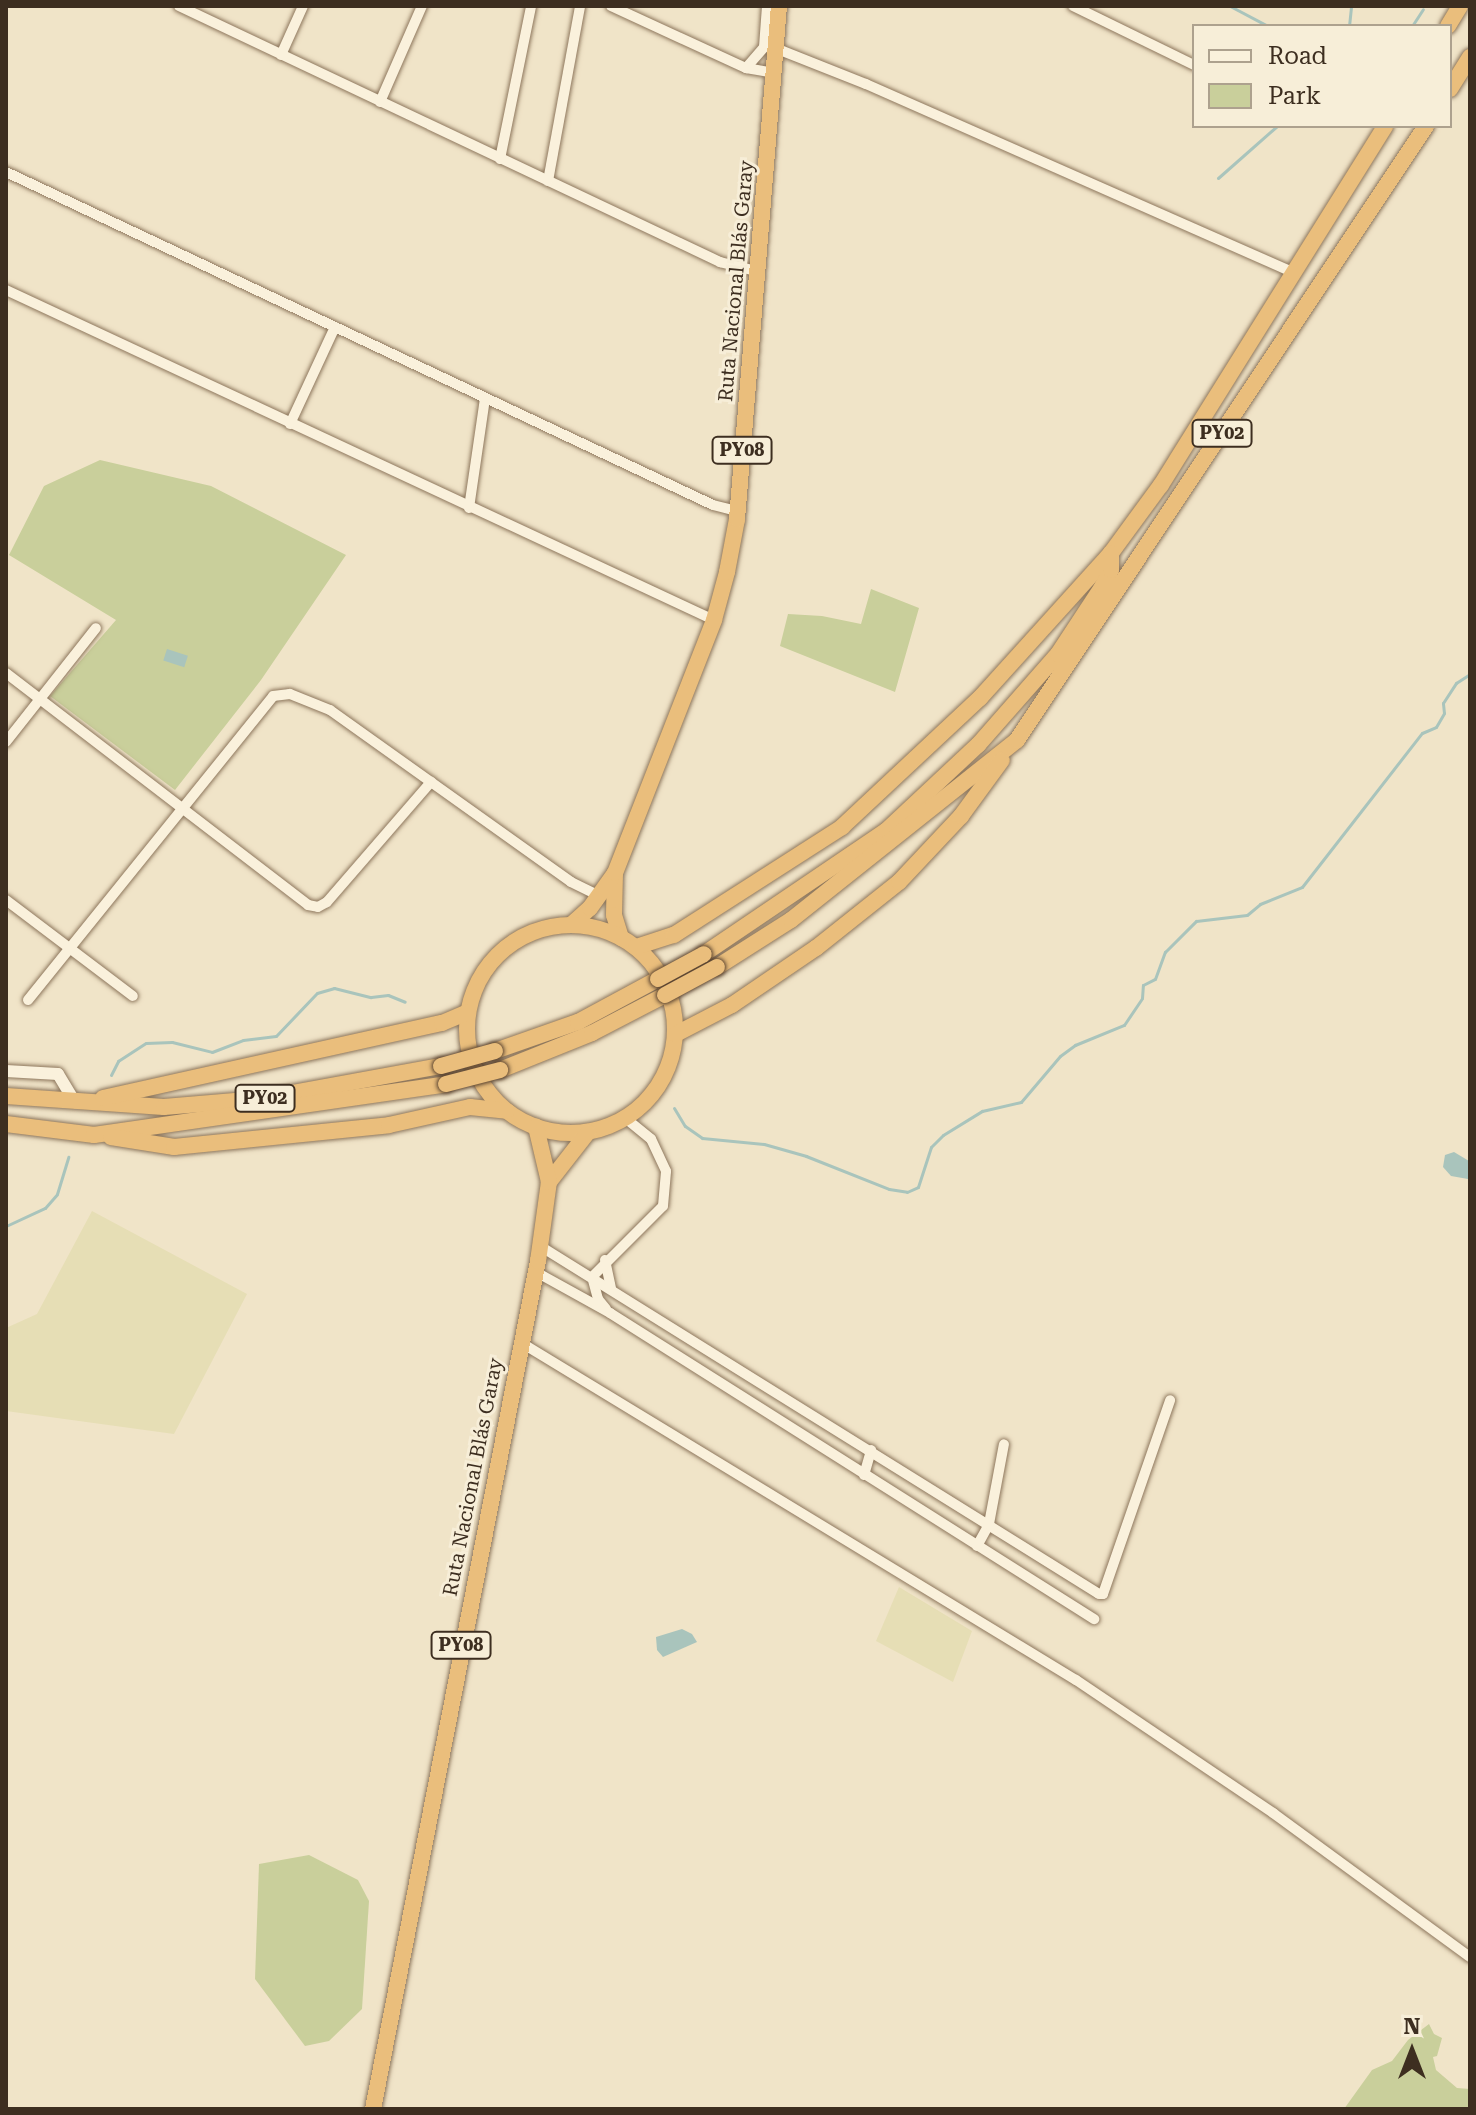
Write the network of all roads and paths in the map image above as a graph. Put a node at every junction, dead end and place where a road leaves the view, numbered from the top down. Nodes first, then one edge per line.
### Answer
1 (179, 6) edge
2 (303, 6) edge
3 (422, 6) edge
4 (531, 6) edge
5 (580, 6) edge
6 (611, 6) edge
7 (767, 6) edge
8 (779, 6) edge
9 (1073, 6) edge
10 (1460, 6) edge
11 (192, 9) edge
12 (1449, 24) edge
13 (775, 48) junction
14 (281, 55) junction
15 (1470, 57) edge
16 (1192, 64) edge
17 (746, 68) junction
18 (773, 73) junction
19 (1452, 86) edge
20 (380, 102) junction
21 (1384, 128) edge
22 (1425, 128) edge
23 (500, 159) junction
24 (6, 172) edge
25 (548, 181) junction
26 (757, 271) junction
27 (1294, 273) junction
28 (6, 290) edge
29 (335, 327) junction
30 (485, 398) junction
31 (290, 424) junction
32 (469, 508) junction
33 (737, 511) junction
34 (1111, 553) junction
35 (714, 620) junction
36 (96, 628) dead end
37 (6, 673) edge
38 (40, 699) junction
39 (1017, 740) junction
40 (6, 742) edge
41 (431, 782) junction
42 (182, 808) junction
43 (615, 873) junction
44 (598, 895) junction
45 (6, 900) edge
46 (571, 925) junction
47 (621, 938) junction
48 (636, 947) junction
49 (69, 948) junction
50 (133, 996) dead end
51 (28, 1000) dead end
52 (468, 1012) junction
53 (676, 1034) junction
54 (6, 1071) edge
55 (6, 1096) edge
56 (81, 1102) junction
57 (507, 1111) junction
58 (625, 1118) junction
59 (6, 1124) edge
60 (536, 1127) junction
61 (588, 1132) junction
62 (94, 1135) junction
63 (549, 1182) junction
64 (540, 1246) junction
65 (605, 1260) junction
66 (536, 1272) junction
67 (592, 1277) junction
68 (611, 1288) junction
69 (610, 1313) junction
70 (520, 1342) junction
71 (1170, 1400) dead end
72 (1004, 1444) dead end
73 (871, 1450) junction
74 (864, 1475) junction
75 (989, 1524) junction
76 (977, 1546) junction
77 (1094, 1619) dead end
78 (1470, 1957) edge
79 (373, 2109) edge

1 - 11 street
2 - 14 street
3 - 20 street
4 - 23 street
5 - 25 street
6 - 17 street
7 - 17 street
8 - 13 highway, Ruta Nacional Blás Garay / PY08
9 - 16 street
10 - 12 highway
11 - 14 street
13 - 18 highway, Ruta Nacional Blás Garay / PY08
13 - 27 street
14 - 20 street
15 - 19 highway
17 - 18 street
18 - 26 highway, Ruta Nacional Blás Garay / PY08
20 - 23 street
21 - 27 highway, PY02
22 - 39 highway, PY02
23 - 25 street
24 - 29 street
25 - 26 street
26 - 33 highway, Ruta Nacional Blás Garay / PY08
27 - 34 highway, PY02
28 - 31 street
29 - 30 street
29 - 31 street
30 - 32 street
30 - 33 street
31 - 32 street
32 - 35 street
33 - 35 highway, Ruta Nacional Blás Garay / PY08
34 - 48 highway
34 - 56 highway, PY02, bridge
35 - 43 highway, Ruta Nacional Blás Garay / PY08
36 - 38 street
37 - 38 street
38 - 40 street
38 - 42 street
39 - 53 highway
39 - 62 highway, PY02, bridge
41 - 42 street
41 - 42 street
41 - 44 street
42 - 49 street
43 - 44 highway, Ruta Nacional Blás Garay
43 - 47 highway, Ruta Nacional Blás Garay
44 - 46 highway, Ruta Nacional Blás Garay
45 - 49 street
46 - 47 highway
46 - 52 highway
47 - 48 highway
48 - 53 highway
49 - 50 street
49 - 51 street
52 - 56 highway
52 - 57 highway
53 - 58 highway
54 - 56 street
55 - 56 highway, PY02
57 - 60 highway
57 - 62 highway
58 - 61 highway
58 - 65 street
59 - 62 highway, PY02
60 - 61 highway
60 - 63 highway, Ruta Nacional Blás Garay / PY08
61 - 63 highway, Ruta Nacional Blás Garay / PY08
63 - 64 highway, Ruta Nacional Blás Garay / PY08
64 - 66 highway, Ruta Nacional Blás Garay / PY08
64 - 67 street
65 - 67 street
65 - 68 street
66 - 69 street
66 - 70 highway, Ruta Nacional Blás Garay / PY08
67 - 68 street
67 - 69 street
68 - 73 street
69 - 74 street
70 - 78 street
70 - 79 highway, Ruta Nacional Blás Garay / PY08
71 - 75 street
72 - 75 street
73 - 74 street
73 - 75 street
74 - 76 street
75 - 76 street
76 - 77 street

